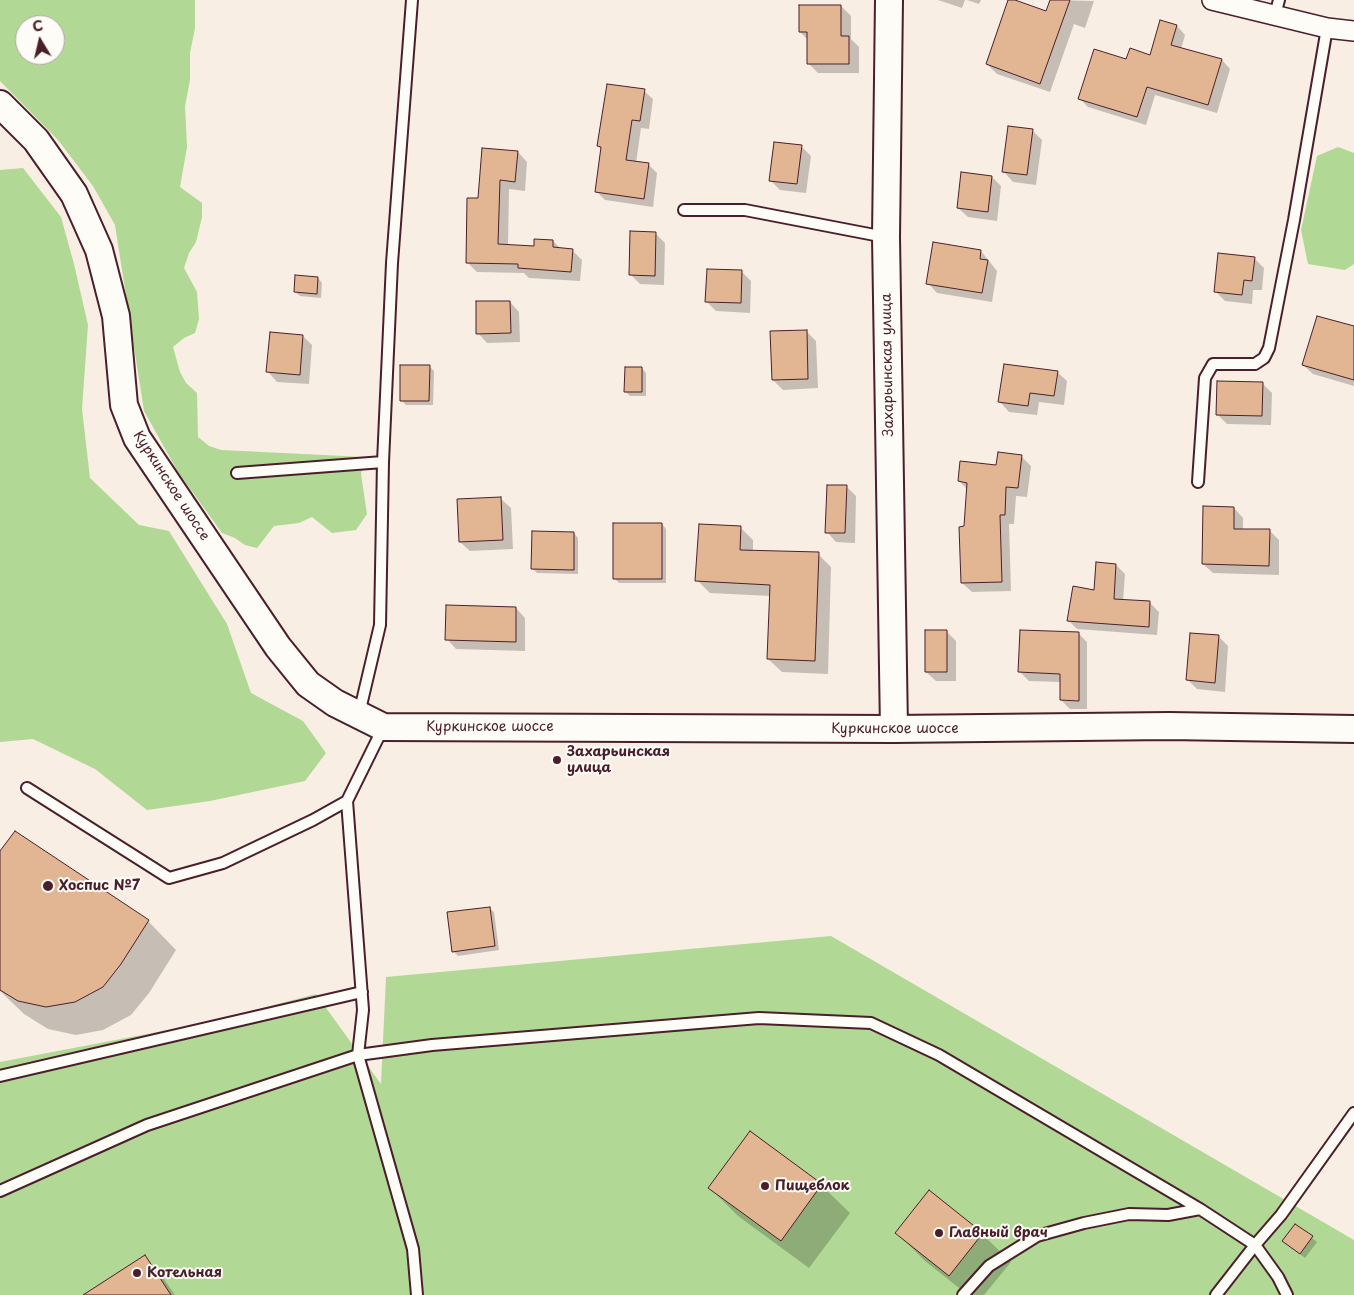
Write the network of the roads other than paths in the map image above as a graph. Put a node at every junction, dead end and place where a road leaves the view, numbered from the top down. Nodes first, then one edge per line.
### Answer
1 (412, 0) edge
2 (889, 0) edge
3 (1212, 0) edge
4 (1277, 8) edge
5 (1327, 28) junction
6 (1354, 31) edge
7 (0, 104) edge
8 (684, 210) dead end
9 (886, 237) junction
10 (383, 462) junction
11 (238, 473) dead end
12 (1198, 482) dead end
13 (359, 714) junction
14 (383, 728) junction
15 (894, 729) junction
16 (1354, 729) edge
17 (27, 788) dead end
18 (347, 801) junction
19 (362, 992) junction
20 (358, 1055) junction
21 (0, 1076) edge
22 (1354, 1113) edge
23 (0, 1191) edge
24 (1200, 1209) junction
25 (1255, 1245) junction
26 (417, 1295) edge
27 (963, 1295) edge
28 (1216, 1295) edge
29 (1287, 1295) edge

1 - 10 lane
2 - 9 main road, Захарьинская улица
3 - 4 street
4 - 5 street
5 - 6 street
5 - 12 lane
7 - 13 main road, Куркинское шоссе
8 - 9 lane
9 - 15 main road, Захарьинская улица
10 - 11 lane
10 - 13 lane
13 - 14 main road, Куркинское шоссе
14 - 15 main road, Куркинское шоссе
14 - 18 lane
15 - 16 main road, Куркинское шоссе
17 - 18 lane
18 - 19 lane
19 - 20 lane
19 - 21 lane
20 - 23 lane
20 - 24 lane
20 - 26 lane
22 - 25 lane
24 - 25 lane
24 - 27 lane
25 - 28 lane
25 - 29 lane

